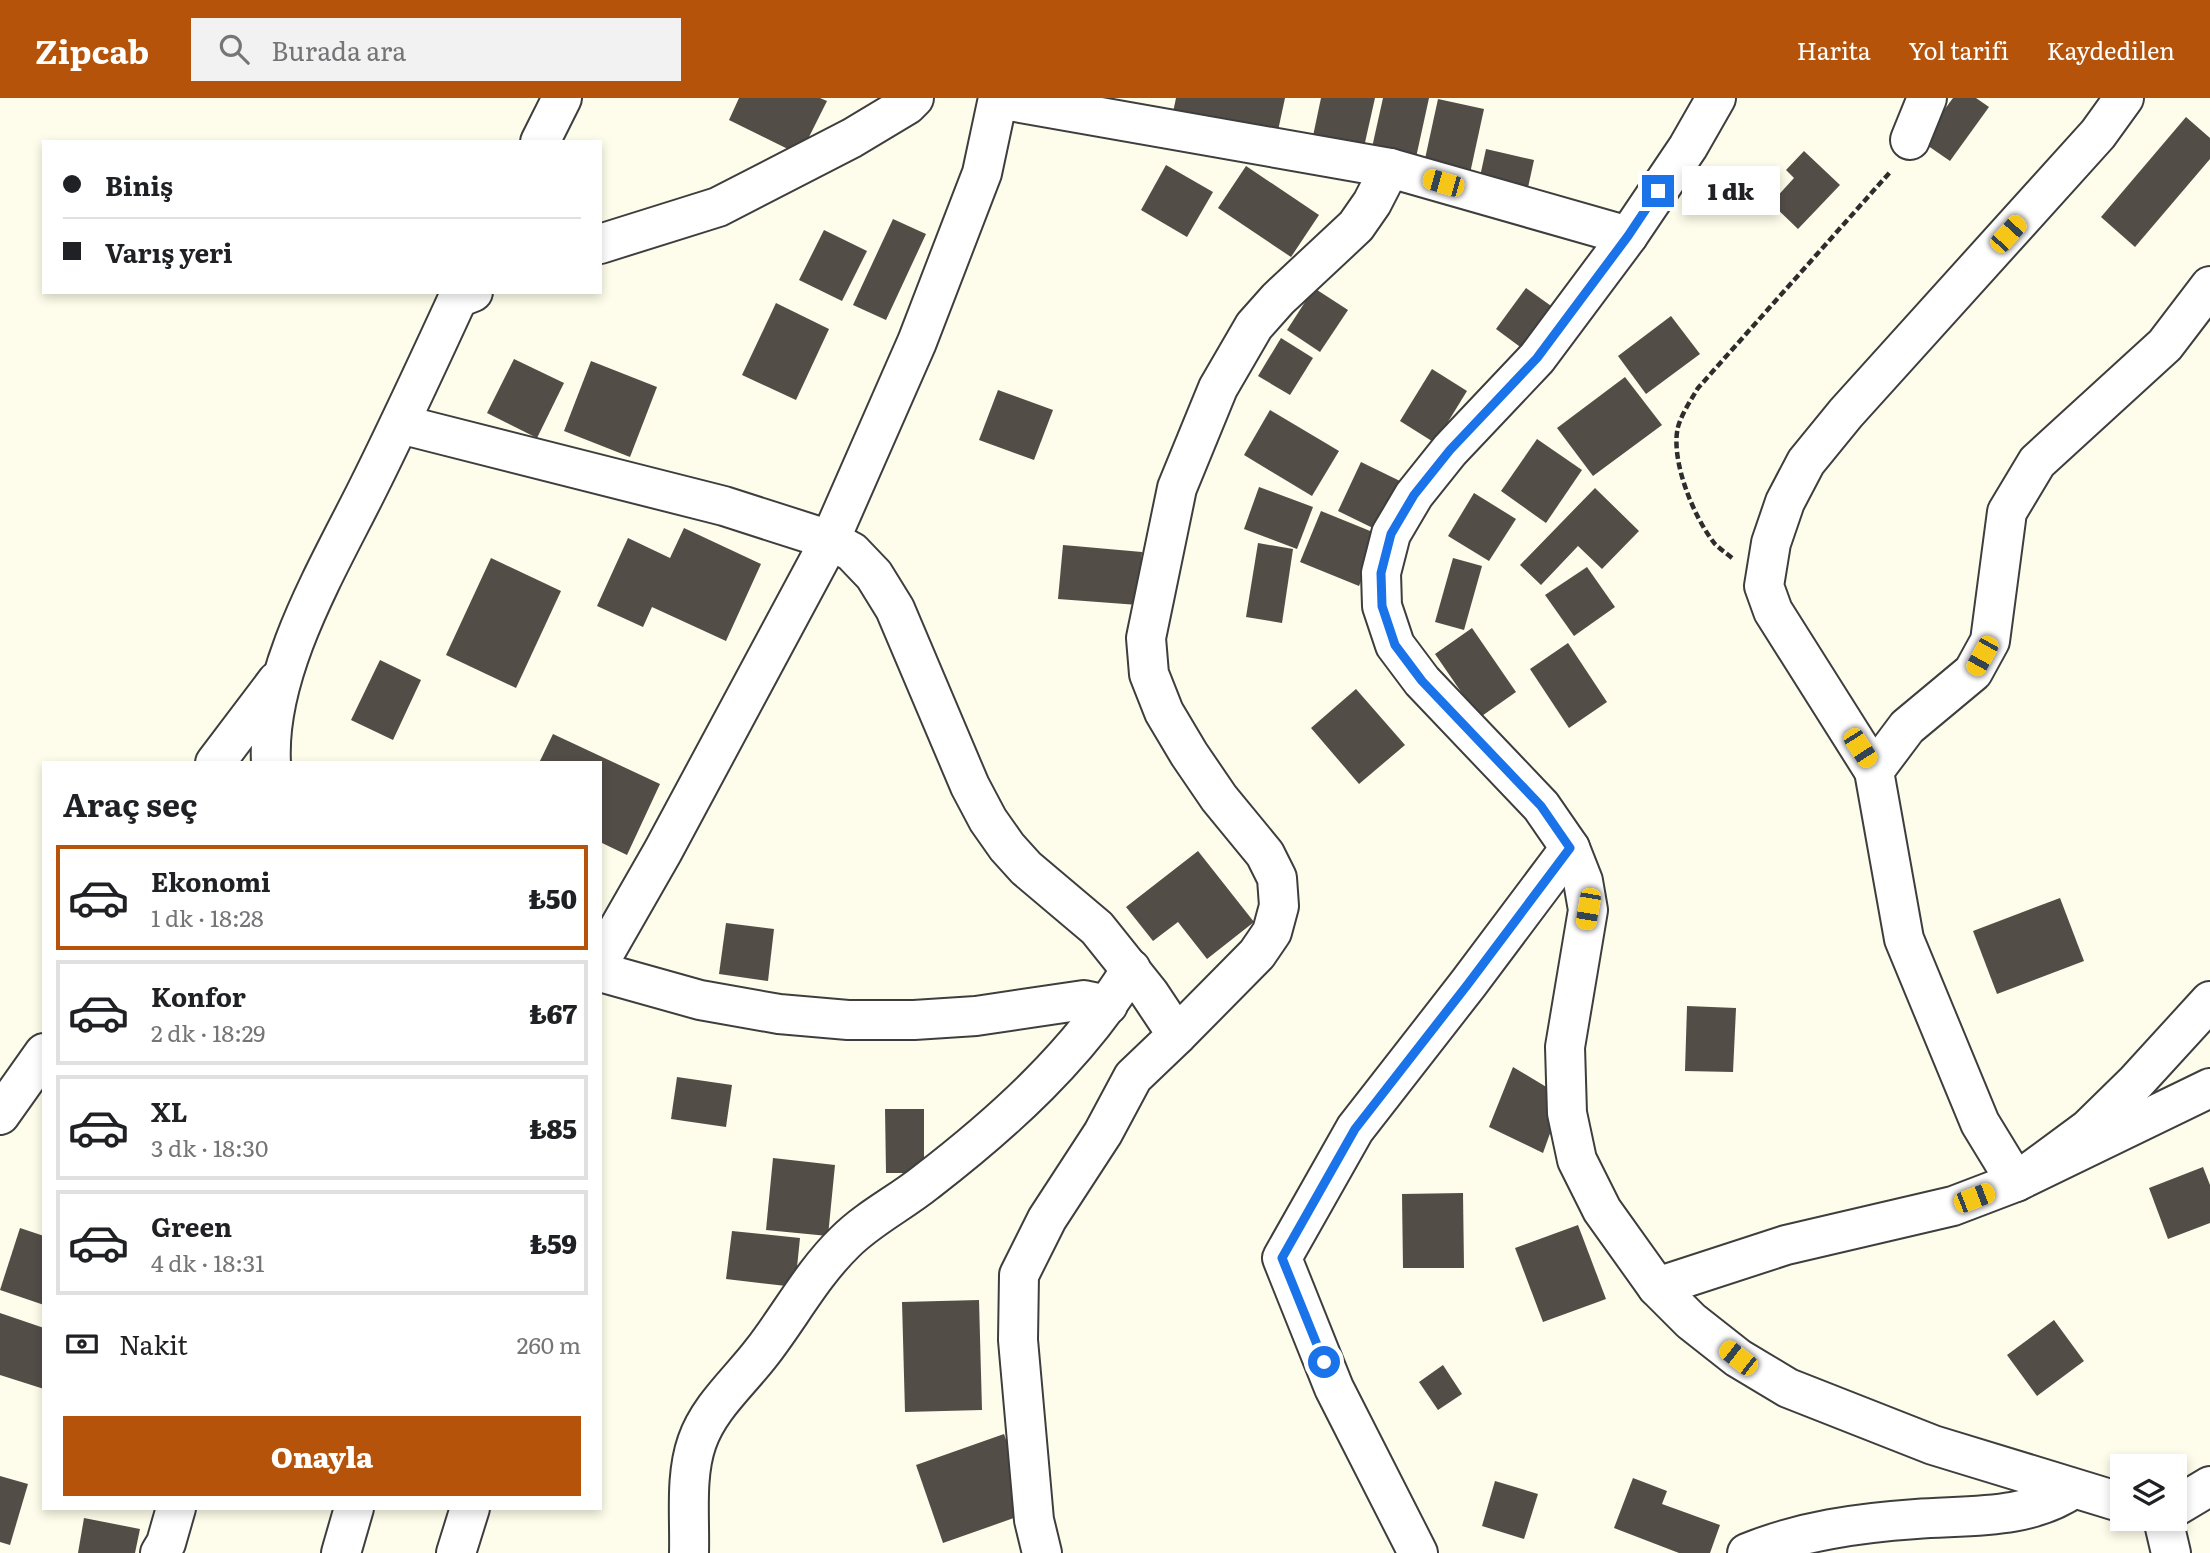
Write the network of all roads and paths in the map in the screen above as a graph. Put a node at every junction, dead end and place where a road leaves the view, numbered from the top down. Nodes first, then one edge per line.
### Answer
1 (562, 98) edge
2 (1716, 98) edge
3 (1927, 98) edge
4 (2124, 98) edge
5 (998, 99) edge
6 (905, 100) edge
7 (541, 140) edge
8 (1910, 140) joint
9 (1390, 168) junction
10 (1628, 236) junction
11 (602, 243) edge
12 (2210, 286) edge
13 (464, 294) edge
14 (400, 424) junction
15 (830, 540) junction
16 (1765, 586) junction
17 (287, 668) junction
18 (217, 761) edge
19 (271, 761) edge
20 (1874, 771) junction
21 (1570, 848) junction
22 (602, 958) edge
23 (1131, 969) junction
24 (602, 973) edge
25 (2210, 1001) edge
26 (1108, 1005) junction
27 (1177, 1035) junction
28 (42, 1056) edge
29 (2210, 1088) edge
30 (0, 1115) edge
31 (2016, 1182) junction
32 (1657, 1287) junction
33 (2210, 1486) edge
34 (2073, 1489) junction
35 (2110, 1499) edge
36 (2187, 1500) edge
37 (175, 1510) edge
38 (353, 1510) edge
39 (469, 1510) edge
40 (2166, 1531) edge
41 (160, 1553) edge
42 (341, 1553) edge
43 (456, 1553) edge
44 (689, 1553) edge
45 (1042, 1553) edge
46 (1418, 1553) edge
47 (1747, 1553) edge
48 (2171, 1553) edge

1 - 7 street
2 - 10 street
3 - 8 street
4 - 16 street
5 - 9 street
5 - 15 street
6 - 11 street
8 - 16 path
9 - 10 street
9 - 27 street
10 - 21 street
12 - 20 street
13 - 14 street
14 - 15 street
14 - 17 street
15 - 22 street
15 - 23 street
16 - 20 street
17 - 18 street
17 - 19 street
20 - 31 street
21 - 32 street
21 - 46 street
23 - 26 street
23 - 27 street
24 - 26 street
25 - 31 street
26 - 44 street
27 - 45 street
28 - 30 street
29 - 31 street
31 - 32 street
32 - 34 street
33 - 36 street
34 - 35 street
34 - 47 street
37 - 41 street
38 - 42 street
39 - 43 street
40 - 48 street

